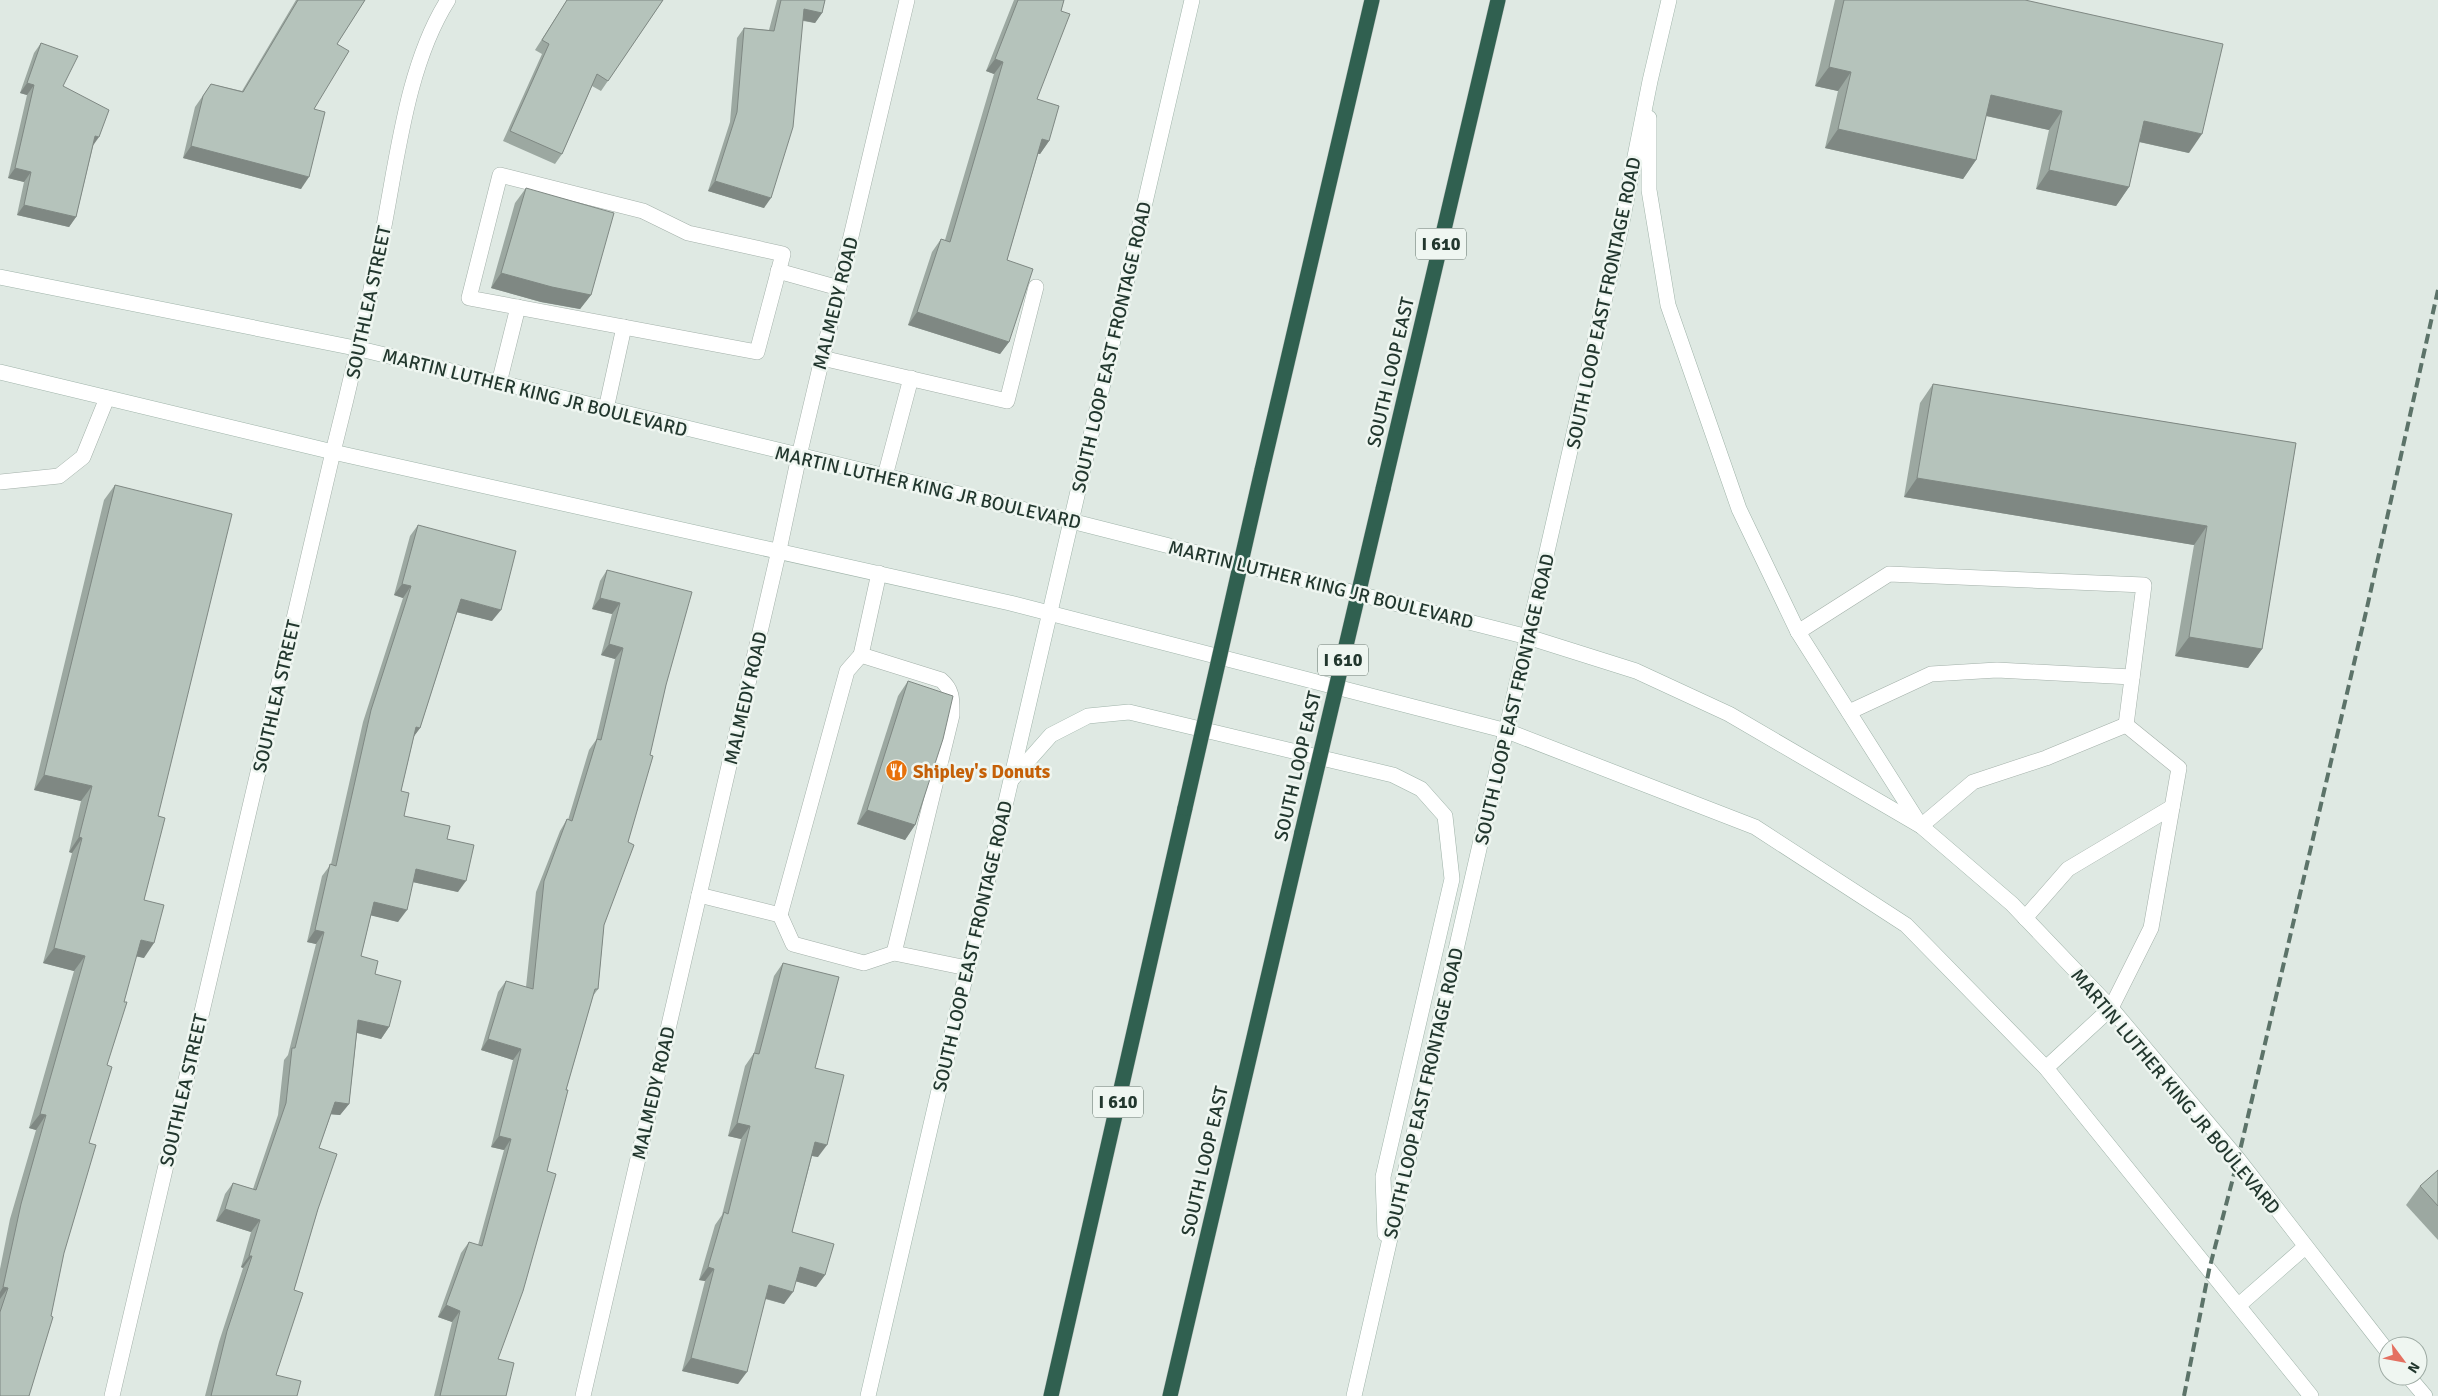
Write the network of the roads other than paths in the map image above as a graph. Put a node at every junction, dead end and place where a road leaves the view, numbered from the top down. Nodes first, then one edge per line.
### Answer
1 (448, 0) edge
2 (906, 0) edge
3 (1192, 0) edge
4 (1372, 0) edge
5 (1498, 0) edge
6 (1669, 0) edge
7 (1650, 81) junction
8 (778, 271) junction
9 (0, 277) edge
10 (1036, 287) dead end
11 (839, 288) junction
12 (518, 307) junction
13 (624, 328) junction
14 (360, 349) junction
15 (822, 358) junction
16 (0, 372) edge
17 (911, 378) junction
18 (499, 383) junction
19 (107, 398) junction
20 (606, 409) junction
21 (333, 452) junction
22 (799, 456) junction
23 (885, 476) junction
24 (0, 482) edge
25 (1071, 520) junction
26 (780, 550) junction
27 (878, 573) junction
28 (1049, 612) junction
29 (1798, 632) junction
30 (1528, 637) junction
31 (861, 656) junction
32 (2132, 677) junction
33 (1849, 712) junction
34 (2126, 725) junction
35 (1507, 731) junction
36 (1010, 781) junction
37 (2172, 807) junction
38 (1921, 826) junction
39 (699, 895) junction
40 (780, 915) junction
41 (2025, 918) junction
42 (894, 953) junction
43 (967, 968) junction
44 (2111, 1008) junction
45 (2046, 1068) junction
46 (2305, 1246) junction
47 (1386, 1256) junction
48 (2239, 1305) junction
49 (2378, 1339) edge
50 (2416, 1386) edge
51 (112, 1396) edge
52 (583, 1396) edge
53 (868, 1396) edge
54 (1051, 1396) edge
55 (1170, 1396) edge
56 (1354, 1396) edge
57 (2311, 1396) edge
58 (2425, 1396) edge

1 - 14 main road, SOUTHLEA STREET
2 - 11 main road, MALMEDY ROAD
3 - 25 main road, SOUTH LOOP EAST FRONTAGE ROAD
4 - 54 highway, I 610, bridge
5 - 55 highway, SOUTH LOOP EAST / I 610, bridge
6 - 7 main road, SOUTH LOOP EAST FRONTAGE ROAD
7 - 29 main road
7 - 30 main road, SOUTH LOOP EAST FRONTAGE ROAD
8 - 11 main road
8 - 12 main road
8 - 13 main road
9 - 14 main road, MARTIN LUTHER KING JR BOULEVARD
10 - 17 main road
11 - 15 main road, MALMEDY ROAD
12 - 13 main road
12 - 18 main road
13 - 20 main road
14 - 18 main road, MARTIN LUTHER KING JR BOULEVARD
14 - 21 main road, SOUTHLEA STREET
15 - 17 main road
15 - 22 main road, MALMEDY ROAD
16 - 19 main road
17 - 23 main road
18 - 20 main road, MARTIN LUTHER KING JR BOULEVARD
19 - 21 main road
19 - 24 main road
20 - 22 main road, MARTIN LUTHER KING JR BOULEVARD
21 - 26 main road
21 - 51 main road, SOUTHLEA STREET
22 - 23 main road, MARTIN LUTHER KING JR BOULEVARD
22 - 26 main road, MALMEDY ROAD
23 - 25 main road, MARTIN LUTHER KING JR BOULEVARD
25 - 28 main road, SOUTH LOOP EAST FRONTAGE ROAD
25 - 30 main road, MARTIN LUTHER KING JR BOULEVARD
26 - 27 main road
26 - 39 main road, MALMEDY ROAD
27 - 28 main road
27 - 31 main road
28 - 35 main road
28 - 36 main road, SOUTH LOOP EAST FRONTAGE ROAD
29 - 32 main road
29 - 33 main road
30 - 35 main road, SOUTH LOOP EAST FRONTAGE ROAD
30 - 38 main road, MARTIN LUTHER KING JR BOULEVARD
31 - 40 main road
31 - 42 main road
32 - 33 main road
32 - 34 main road
33 - 38 main road
34 - 37 main road
34 - 38 main road
35 - 45 main road
35 - 47 main road, SOUTH LOOP EAST FRONTAGE ROAD
36 - 43 main road, SOUTH LOOP EAST FRONTAGE ROAD
36 - 47 main road
37 - 41 main road
37 - 44 main road
38 - 41 main road, MARTIN LUTHER KING JR BOULEVARD
39 - 40 main road
39 - 52 main road, MALMEDY ROAD
40 - 42 main road
41 - 44 main road, MARTIN LUTHER KING JR BOULEVARD
42 - 43 main road
43 - 53 main road, SOUTH LOOP EAST FRONTAGE ROAD
44 - 45 main road
44 - 46 main road, MARTIN LUTHER KING JR BOULEVARD
45 - 48 main road
46 - 48 main road
46 - 49 main road, MARTIN LUTHER KING JR BOULEVARD
47 - 56 main road, SOUTH LOOP EAST FRONTAGE ROAD
48 - 57 main road
50 - 58 main road

